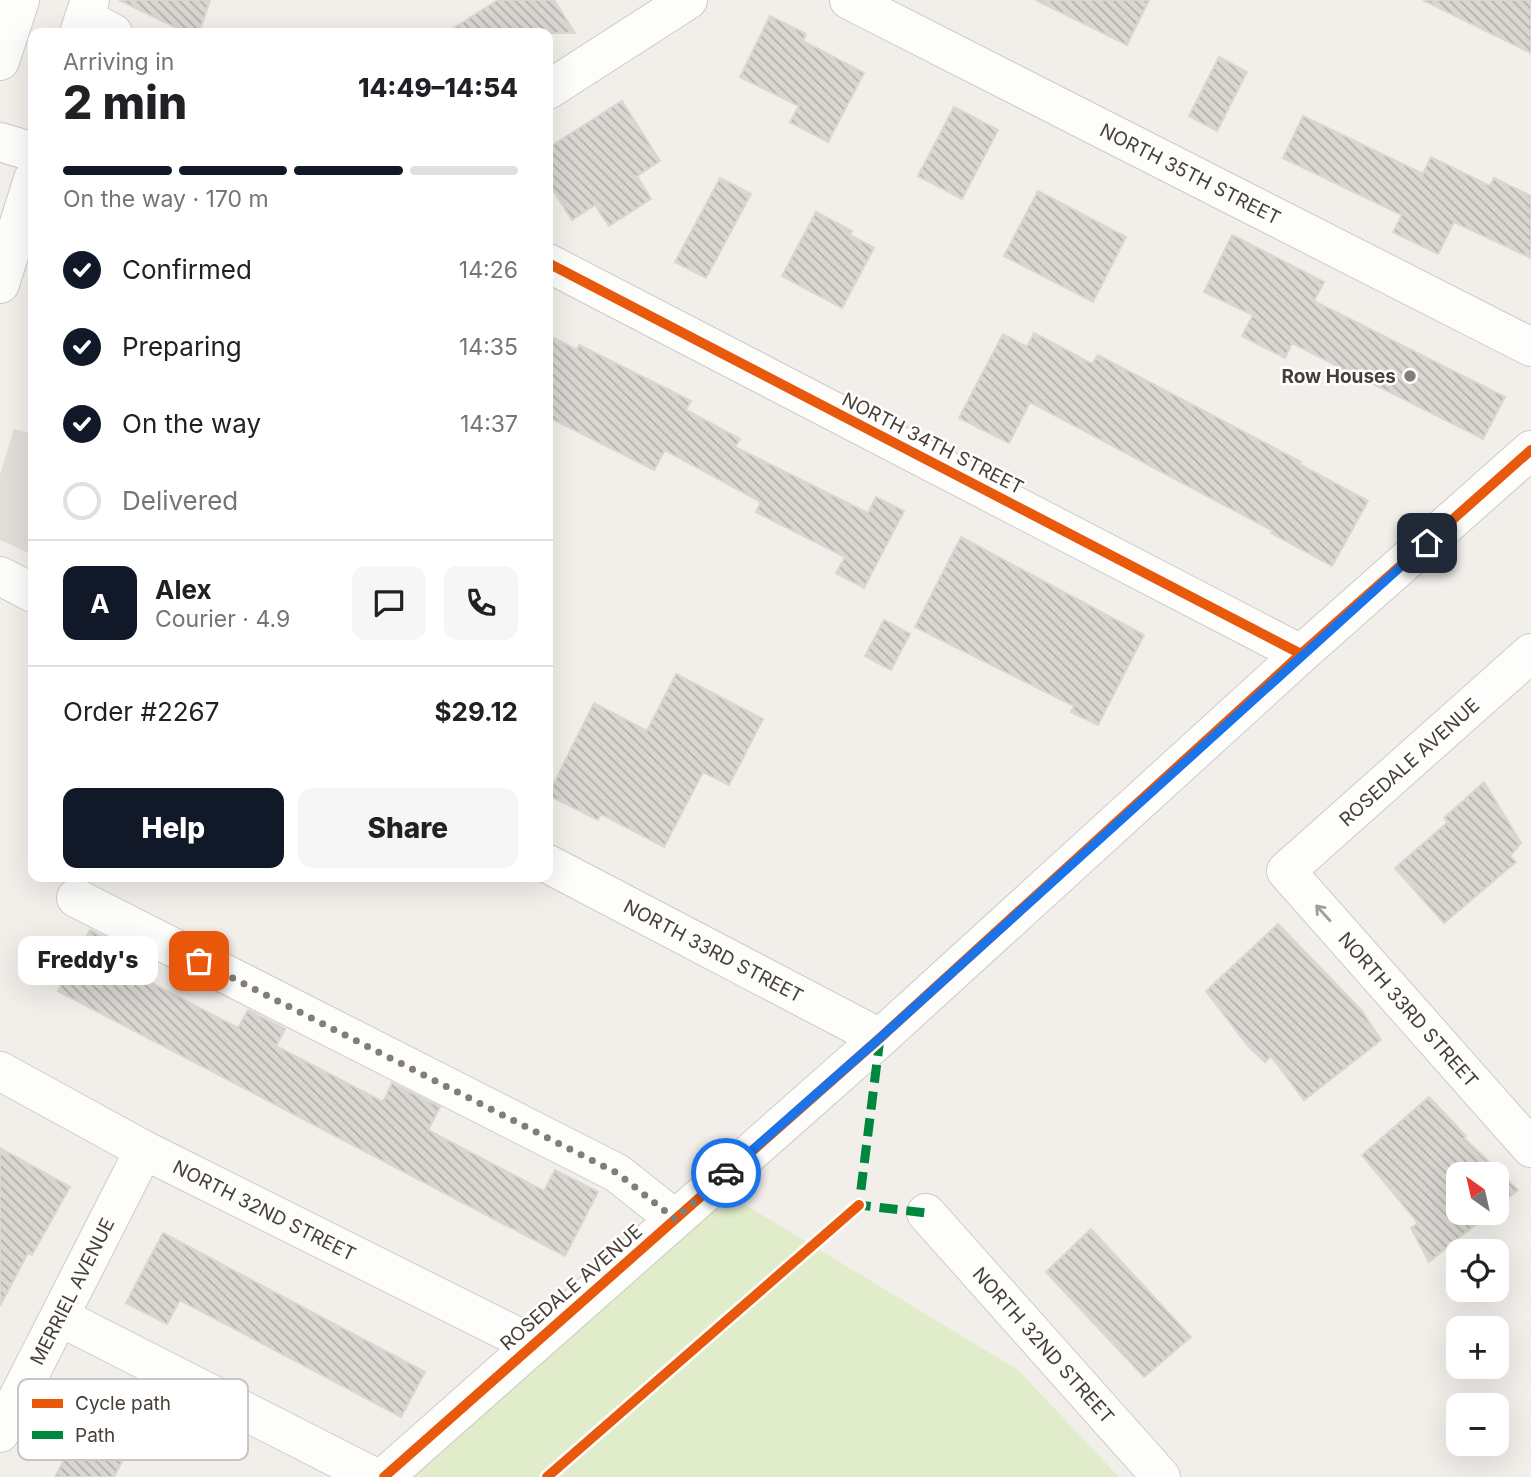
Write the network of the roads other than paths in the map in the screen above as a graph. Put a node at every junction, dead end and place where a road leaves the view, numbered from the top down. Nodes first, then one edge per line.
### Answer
1 (20, 0) edge
2 (688, 0) edge
3 (849, 0) edge
4 (0, 61) edge
5 (553, 87) edge
6 (0, 142) edge
7 (28, 150) edge
8 (28, 193) edge
9 (3, 264) edge
10 (553, 265) edge
11 (1531, 347) edge
12 (1531, 450) edge
13 (0, 576) edge
14 (28, 590) edge
15 (1531, 653) edge
16 (1301, 654) junction
17 (553, 867) edge
18 (1286, 871) joint
19 (76, 898) dead end
20 (880, 1038) junction
21 (0, 1072) edge
22 (1531, 1148) edge
23 (145, 1150) junction
24 (926, 1213) dead end
25 (675, 1219) junction
26 (60, 1317) junction
27 (532, 1344) junction
28 (28, 1379) edge
29 (182, 1379) edge
30 (18, 1398) edge
31 (248, 1413) edge
32 (0, 1433) edge
33 (374, 1477) edge
34 (384, 1477) edge
35 (1161, 1477) edge

1 - 4 street
2 - 5 street
3 - 11 street, NORTH 35TH STREET
6 - 7 street
8 - 9 street
10 - 16 street, NORTH 34TH STREET
12 - 16 street, ROSEDALE AVENUE
13 - 14 street
15 - 18 street, ROSEDALE AVENUE
16 - 20 street, ROSEDALE AVENUE
17 - 20 street, NORTH 33RD STREET
22 -> 18 street, NORTH 33RD STREET
19 - 25 street
20 - 25 street, ROSEDALE AVENUE
21 - 23 street, NORTH 32ND STREET
23 - 26 street, MERRIEL AVENUE
23 - 27 street, NORTH 32ND STREET
24 - 35 street, NORTH 32ND STREET
25 - 27 street, ROSEDALE AVENUE
26 - 28 street, MERRIEL AVENUE
26 - 29 street
27 - 34 street, ROSEDALE AVENUE
30 - 32 street, MERRIEL AVENUE
31 - 33 street

